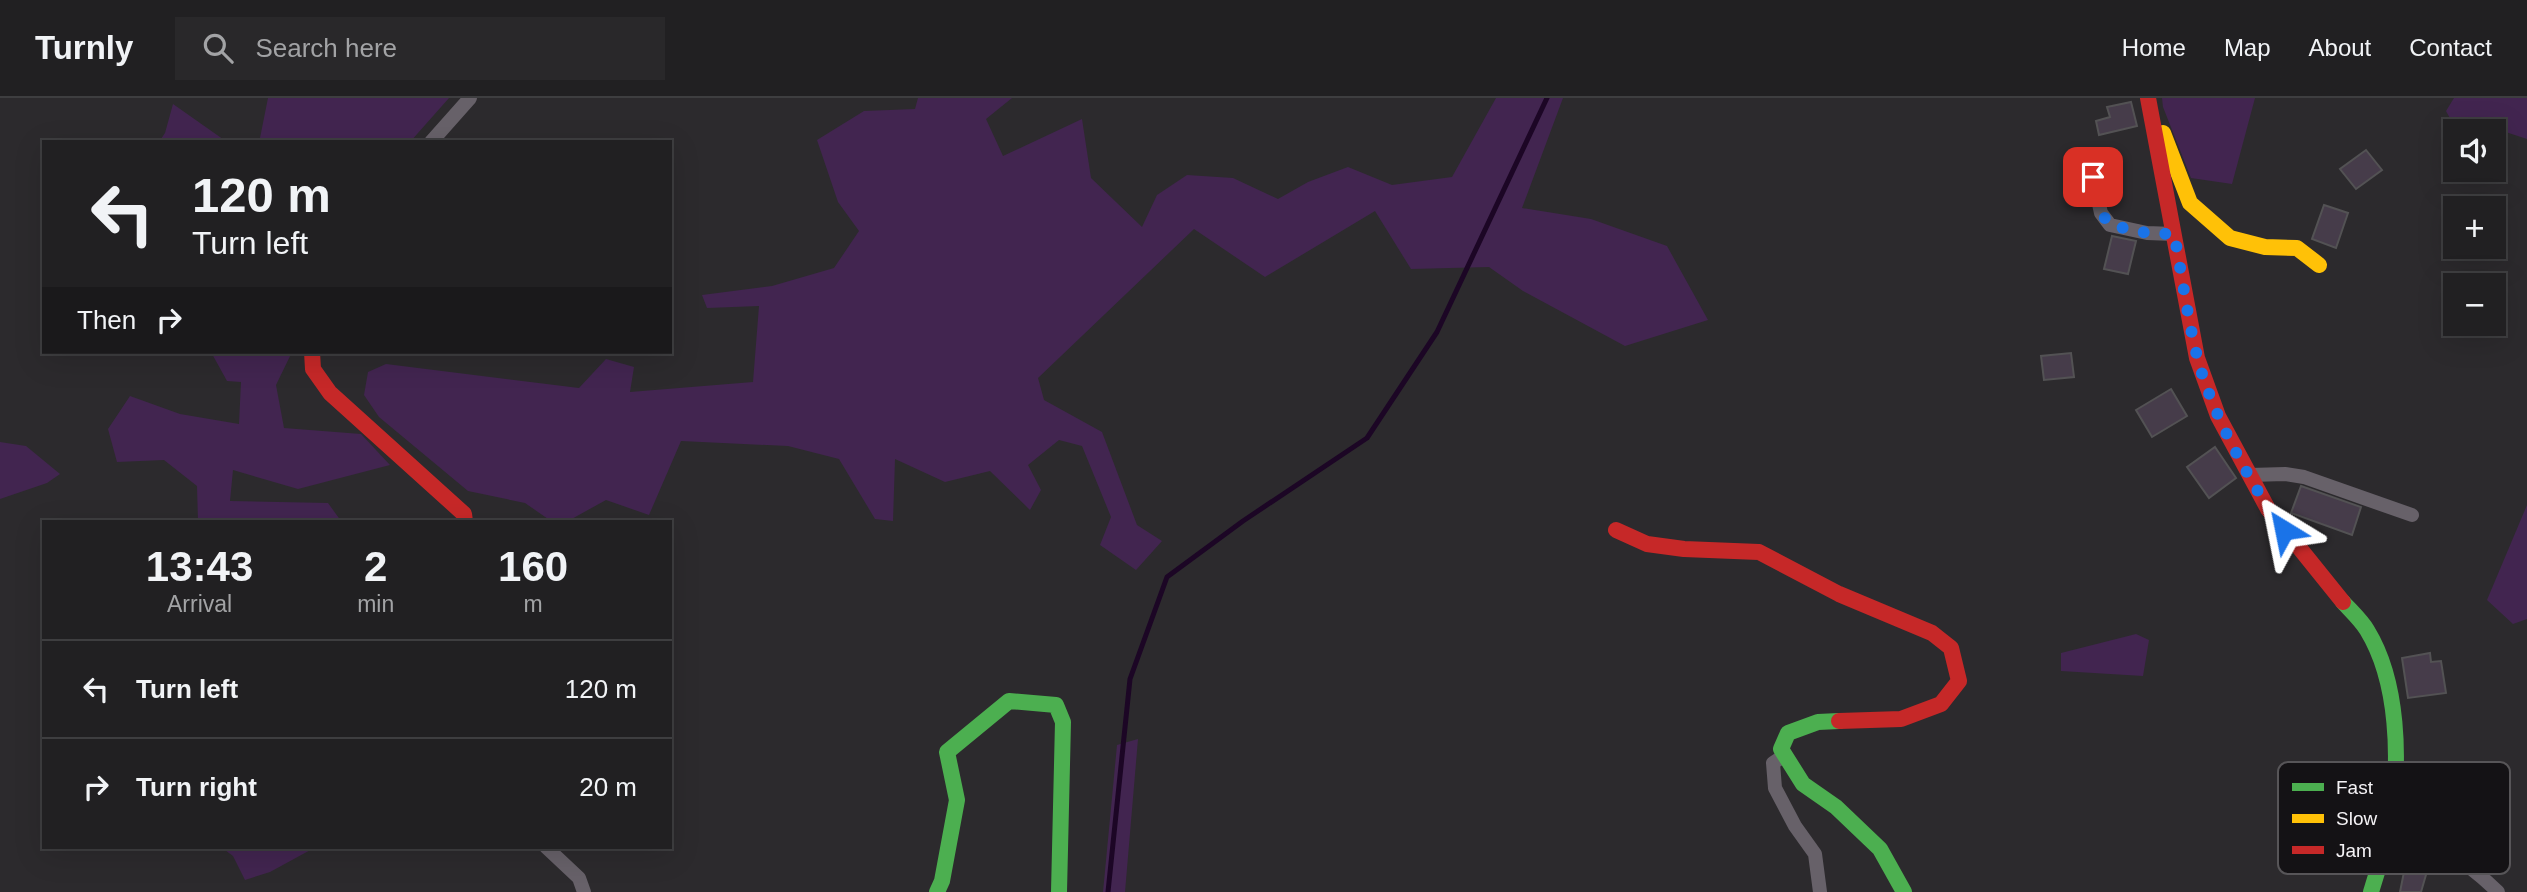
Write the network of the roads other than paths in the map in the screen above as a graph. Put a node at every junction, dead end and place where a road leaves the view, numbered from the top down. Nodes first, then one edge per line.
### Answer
1 (470, 98) edge
2 (2149, 98) edge
3 (433, 140) edge
4 (2093, 177) dead end
5 (2174, 234) junction
6 (2319, 265) dead end
7 (312, 354) edge
8 (2250, 475) junction
9 (2413, 515) dead end
10 (465, 520) edge
11 (1616, 530) dead end
12 (1785, 755) junction
13 (2394, 762) edge
14 (548, 849) edge
15 (2376, 874) edge
16 (2479, 874) edge
17 (584, 892) edge
18 (937, 892) edge
19 (1059, 892) edge
20 (1820, 892) edge
21 (1904, 892) edge
22 (2371, 892) edge
23 (2498, 892) edge

1 - 3 street
2 - 5 street
2 - 6 street
4 - 5 street
5 - 8 street
7 - 10 street
8 - 9 street
8 - 13 street
11 - 12 street
12 - 20 street
12 - 21 street
14 - 17 street
15 - 22 street
16 - 23 street
18 - 19 street

